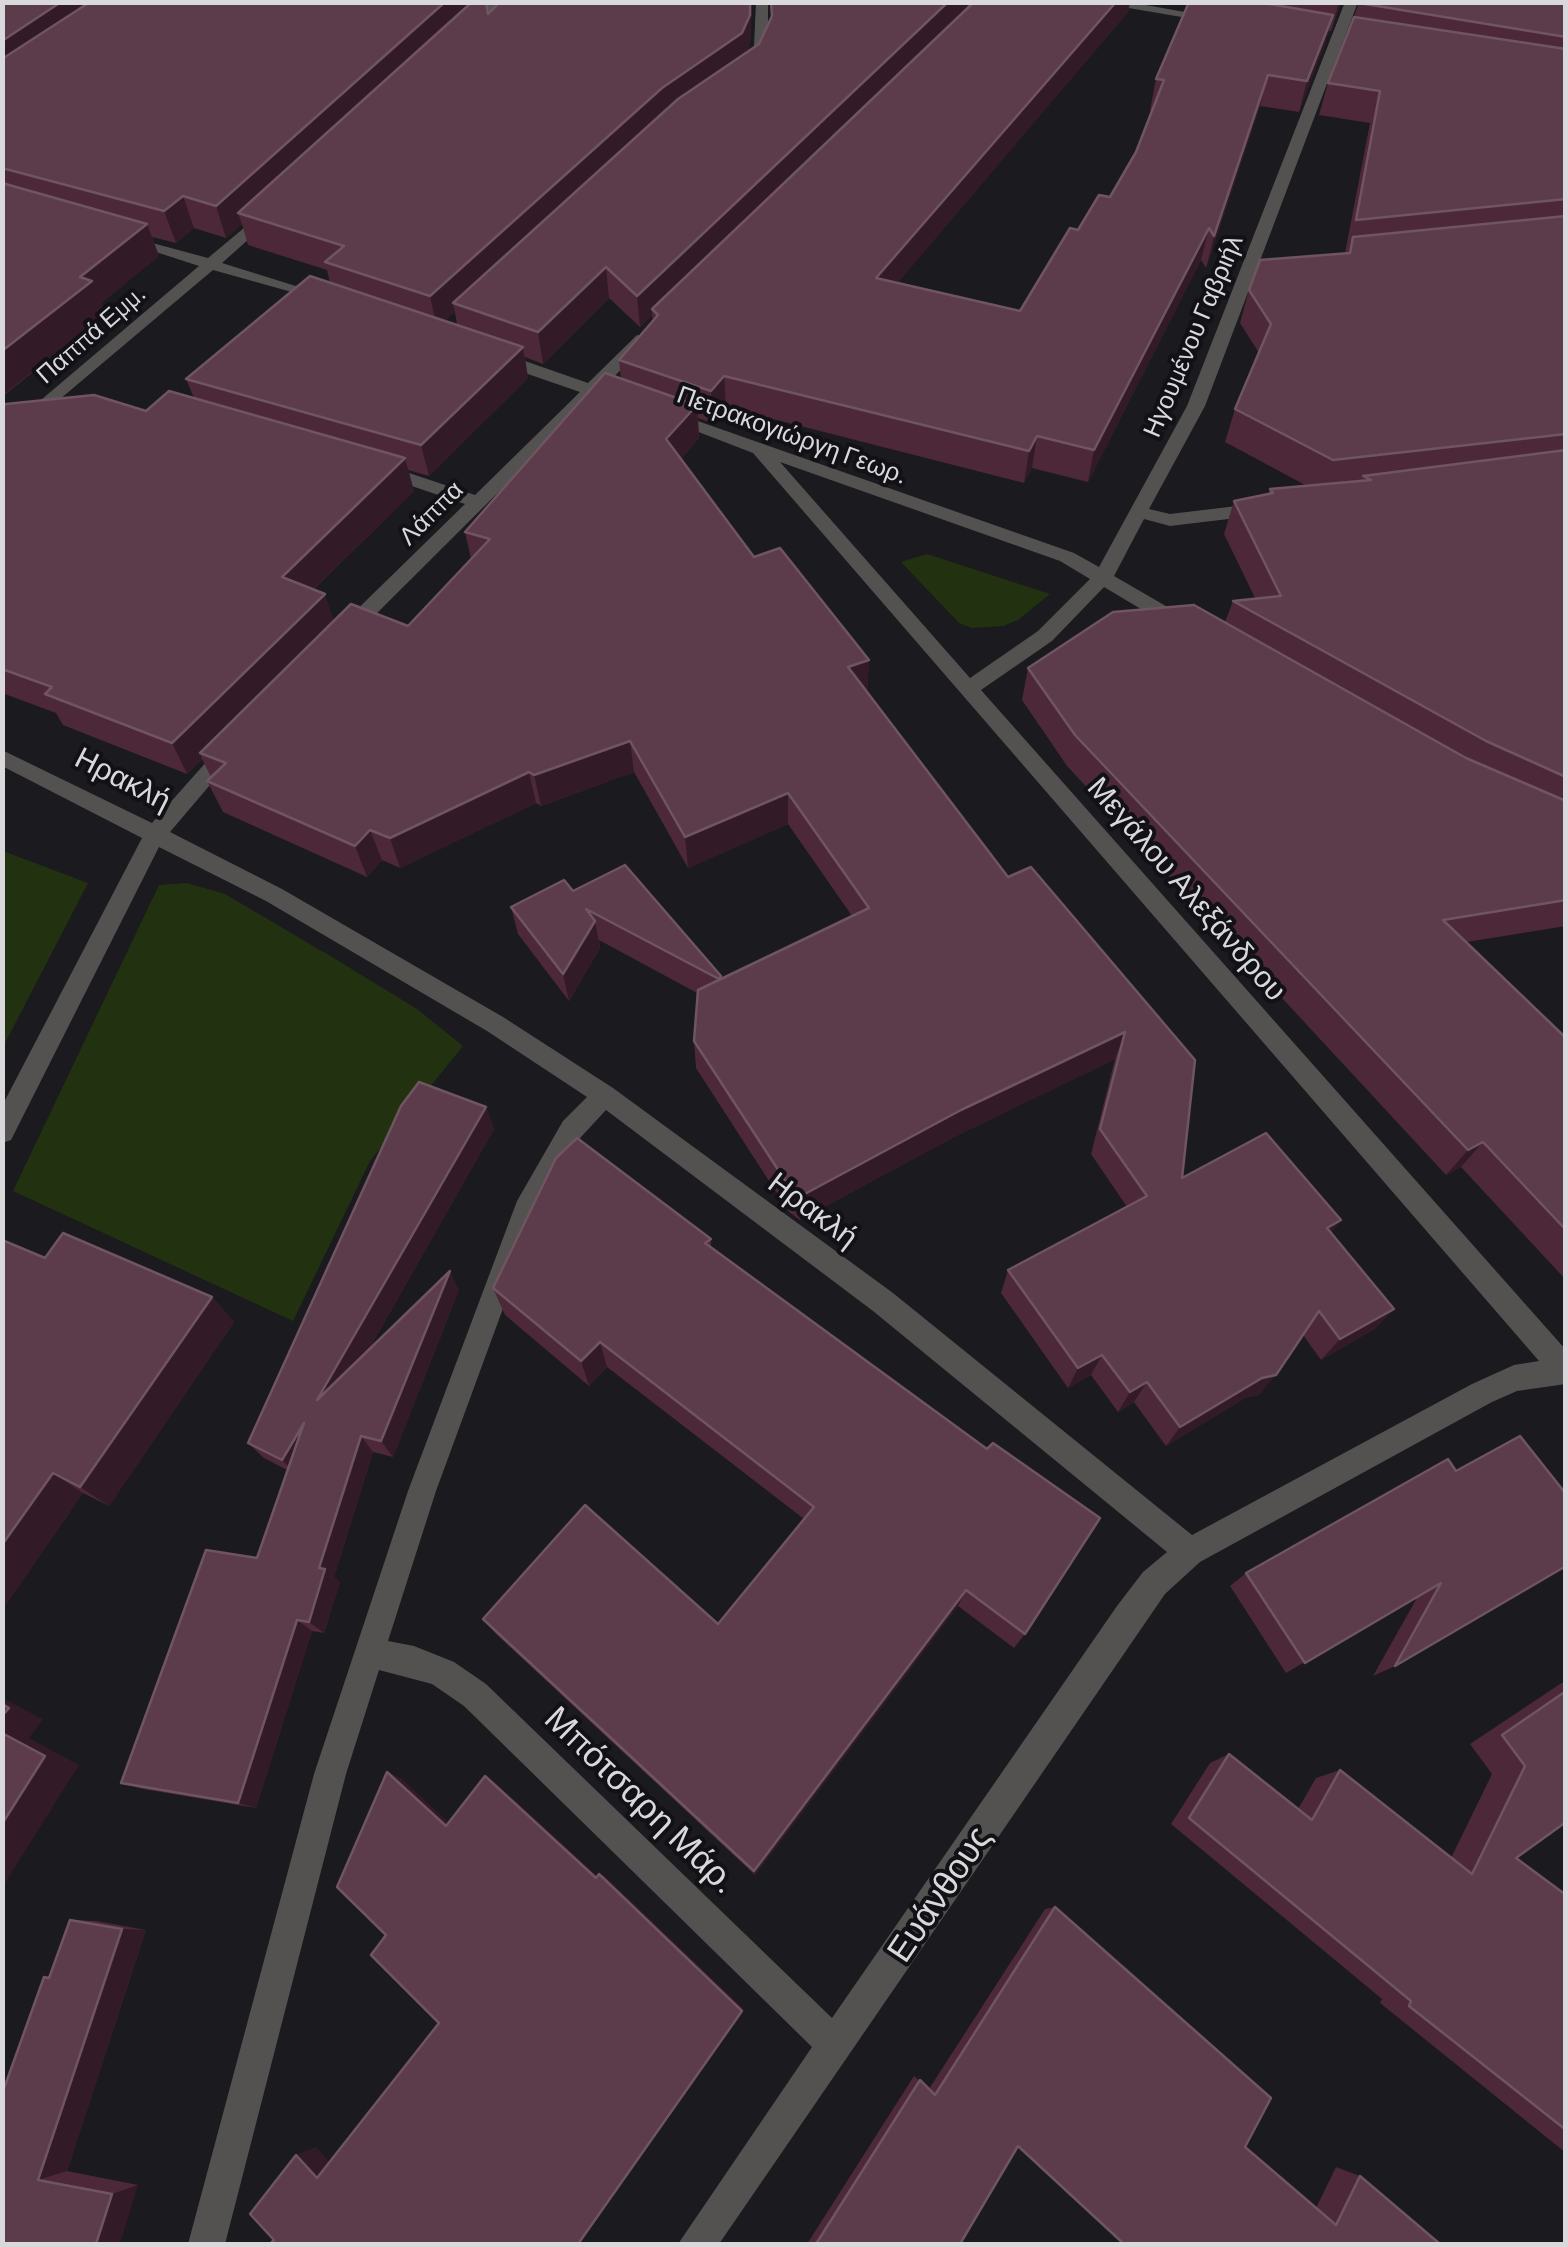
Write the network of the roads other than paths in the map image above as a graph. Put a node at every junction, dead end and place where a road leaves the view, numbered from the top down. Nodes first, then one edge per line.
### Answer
1 (498, 2) edge
2 (762, 2) edge
3 (1098, 2) edge
4 (1352, 2) edge
5 (1233, 22) edge
6 (1329, 37) junction
7 (1357, 41) edge
8 (447, 51) edge
9 (736, 79) edge
10 (276, 208) edge
11 (98, 230) edge
12 (213, 264) junction
13 (1270, 269) edge
14 (1250, 271) junction
15 (346, 307) edge
16 (662, 320) edge
17 (478, 351) edge
18 (590, 389) junction
19 (2, 410) edge
20 (42, 410) junction
21 (80, 410) edge
22 (2, 443) edge
23 (759, 450) junction
24 (367, 464) edge
25 (478, 502) junction
26 (1289, 506) edge
27 (1138, 512) junction
28 (1104, 576) junction
29 (1205, 638) edge
30 (332, 646) edge
31 (972, 687) junction
32 (252, 727) edge
33 (2, 758) edge
34 (157, 832) junction
35 (604, 1095) junction
36 (2, 1132) edge
37 (1565, 1370) edge
38 (1190, 1552) junction
39 (367, 1653) junction
40 (836, 2046) junction
41 (206, 2244) edge
42 (698, 2244) edge

1 - 8 street
2 - 9 street
3 - 5 street
4 - 6 street, Ηγουμένου Γαβριήλ
6 - 7 street
6 - 14 street, Ηγουμένου Γαβριήλ
10 - 12 street, Παππά Εμμ.
11 - 12 street
12 - 15 street
12 - 20 street, Παππά Εμμ.
13 - 14 street
14 - 27 street, Ηγουμένου Γαβριήλ
16 - 18 street, Λάππα
17 - 18 street, Πετρακογιώργη Γεωρ.
18 - 23 street, Πετρακογιώργη Γεωρ.
18 - 25 street, Λάππα
19 - 20 street
20 - 21 street
20 - 22 street, Παππά Εμμ.
23 - 28 street, Πετρακογιώργη Γεωρ.
23 - 31 street, Μεγάλου Αλεξάνδρου
24 - 25 street
25 - 30 street, Λάππα
26 - 27 street
27 - 28 street, Ηγουμένου Γαβριήλ
28 - 29 street, Πετρακογιώργη Γεωρ.
28 - 31 street, Ηγουμένου Γαβριήλ
31 - 37 street, Μεγάλου Αλεξάνδρου
32 - 34 street
33 - 34 street, Ηρακλή
34 - 35 street, Ηρακλή
34 - 36 street
35 - 38 street, Ηρακλή
35 - 39 street
37 - 38 street
38 - 40 street, Ευάνθους
39 - 40 street, Μπότσαρη Μάρ.
39 - 41 street
40 - 42 street, Ευάνθους

